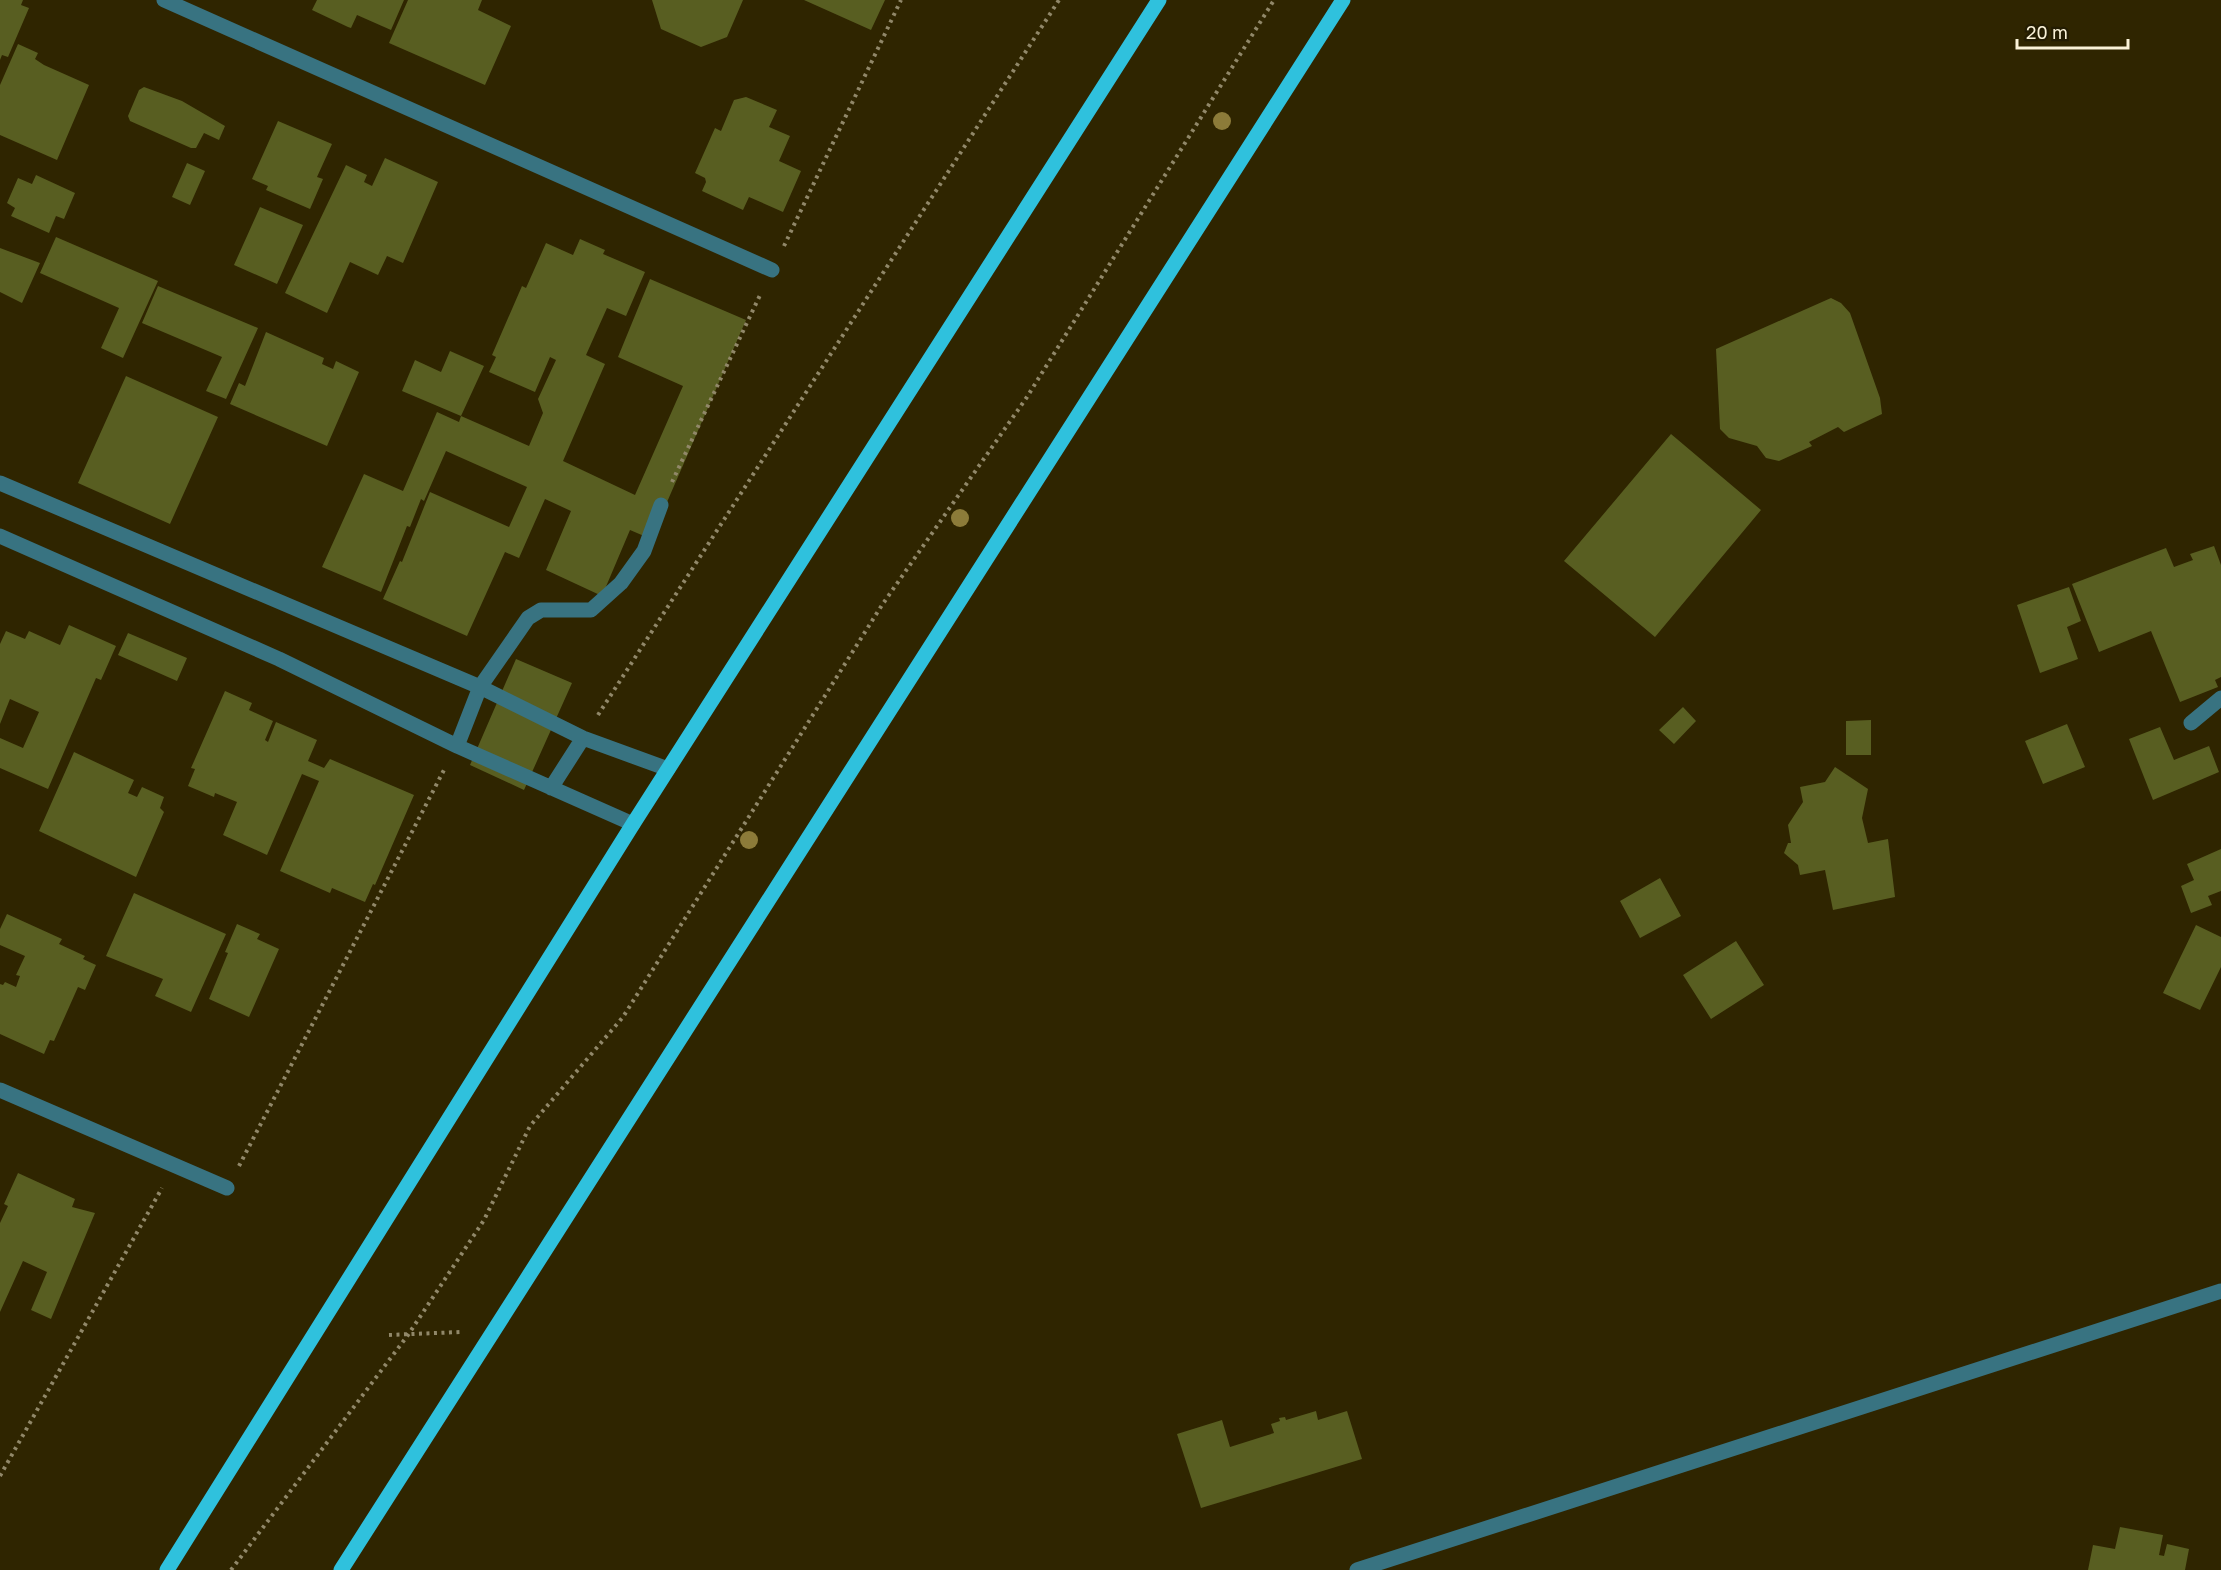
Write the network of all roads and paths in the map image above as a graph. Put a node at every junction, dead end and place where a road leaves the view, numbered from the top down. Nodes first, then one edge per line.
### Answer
1 (164, 0) edge
2 (1059, 0) edge
3 (1159, 0) edge
4 (1274, 0) edge
5 (1343, 0) edge
6 (772, 270) dead end
7 (0, 483) edge
8 (661, 505) dead end
9 (0, 536) edge
10 (480, 687) junction
11 (2221, 698) edge
12 (2191, 723) dead end
13 (583, 738) junction
14 (457, 746) junction
15 (668, 769) junction
16 (551, 788) junction
17 (633, 824) junction
18 (0, 1090) edge
19 (174, 1167) junction
20 (227, 1188) joint
21 (2221, 1291) edge
22 (494, 1330) junction
23 (389, 1335) dead end
24 (408, 1335) junction
25 (0, 1476) edge
26 (167, 1570) edge
27 (231, 1570) edge
28 (341, 1570) edge
29 (1357, 1570) edge

1 - 6 street
2 - 13 path
3 - 15 main road
4 - 24 path
5 - 22 main road
7 - 10 street
8 - 10 street
9 - 14 street
10 - 13 street
10 - 14 street
11 - 12 street
13 - 15 street
13 - 16 street
14 - 16 street
14 - 20 path
15 - 17 main road
16 - 17 street
17 - 26 main road
18 - 19 street
19 - 20 street
19 - 25 path
21 - 29 street
22 - 24 path
22 - 28 main road
23 - 24 path
24 - 27 path

